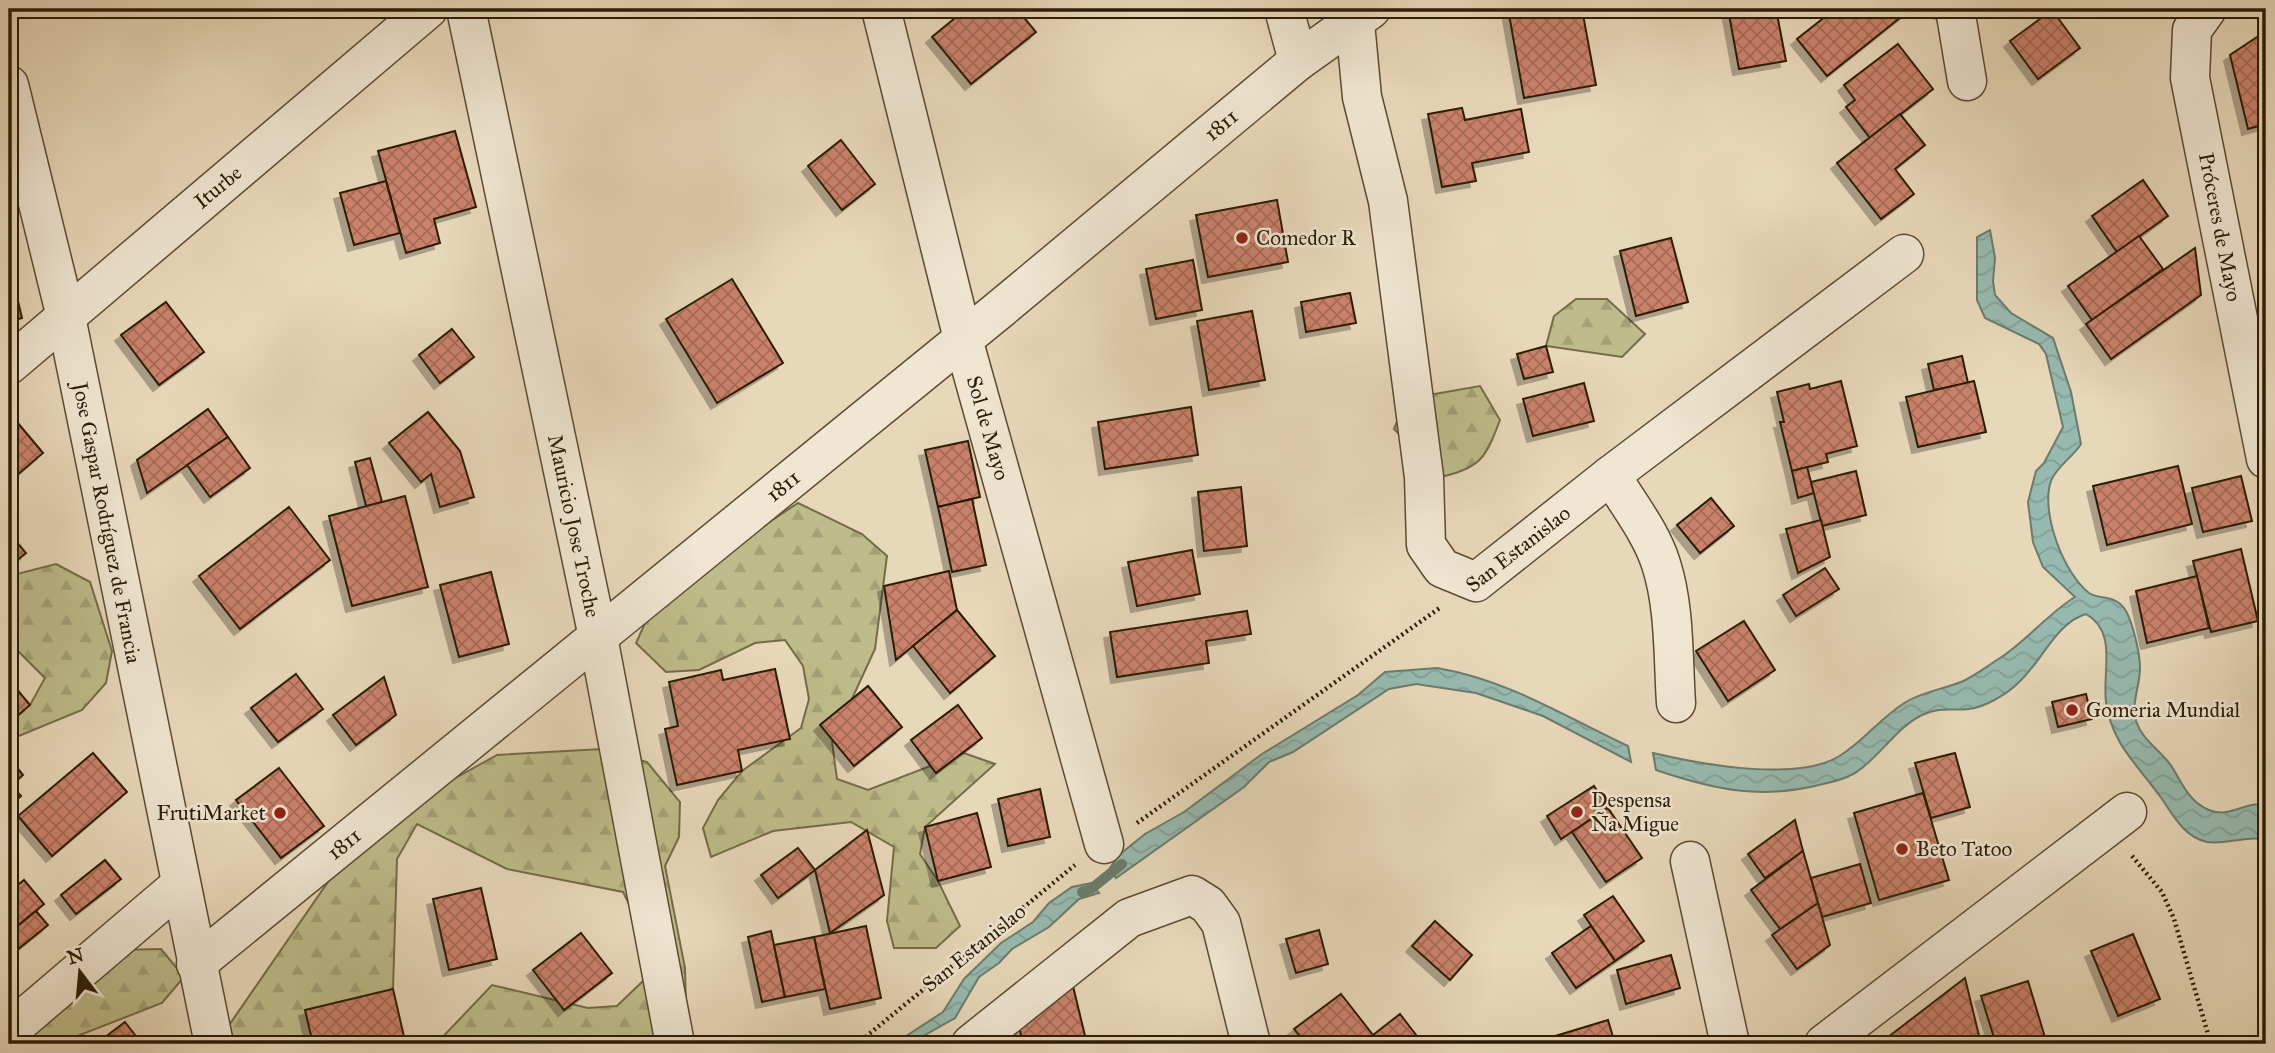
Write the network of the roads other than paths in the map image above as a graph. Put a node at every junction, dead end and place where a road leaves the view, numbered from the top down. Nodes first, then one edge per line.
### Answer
1 (428, 9) edge
2 (466, 9) edge
3 (881, 9) edge
4 (1284, 9) edge
5 (1955, 9) edge
6 (2207, 9) edge
7 (1363, 16) edge
8 (1298, 61) junction
9 (1968, 81) dead end
10 (9, 85) edge
11 (1904, 254) dead end
12 (66, 317) junction
13 (964, 339) junction
14 (9, 365) edge
15 (2266, 458) edge
16 (1611, 475) junction
17 (598, 637) junction
18 (1676, 703) dead end
19 (2118, 820) road end
20 (1105, 844) road end
21 (1690, 861) dead end
22 (179, 886) junction
23 (196, 964) junction
24 (9, 1031) edge
25 (214, 1044) edge
26 (675, 1044) edge
27 (971, 1044) edge
28 (1251, 1044) edge
29 (1730, 1044) edge
30 (1824, 1044) edge

1 - 12 street, Iturbe
2 - 17 street, Mauricio Jose Troche
3 - 13 street, Sol de Mayo
4 - 8 street
5 - 9 street
6 - 15 street, Próceres de Mayo
7 - 8 street, 1811
7 - 16 street, San Estanislao
8 - 13 street, 1811
10 - 12 street, Jose Gaspar Rodríguez de Francia
11 - 16 street, San Estanislao
12 - 14 street, Iturbe
12 - 22 street, Jose Gaspar Rodríguez de Francia
13 - 17 street, 1811
13 - 20 street, Sol de Mayo
16 - 18 street
17 - 23 street, 1811
17 - 26 street, Mauricio Jose Troche
19 - 30 street
21 - 29 street
22 - 23 street, Jose Gaspar Rodríguez de Francia
22 - 24 street
23 - 25 street, Jose Gaspar Rodríguez de Francia
27 - 28 street

